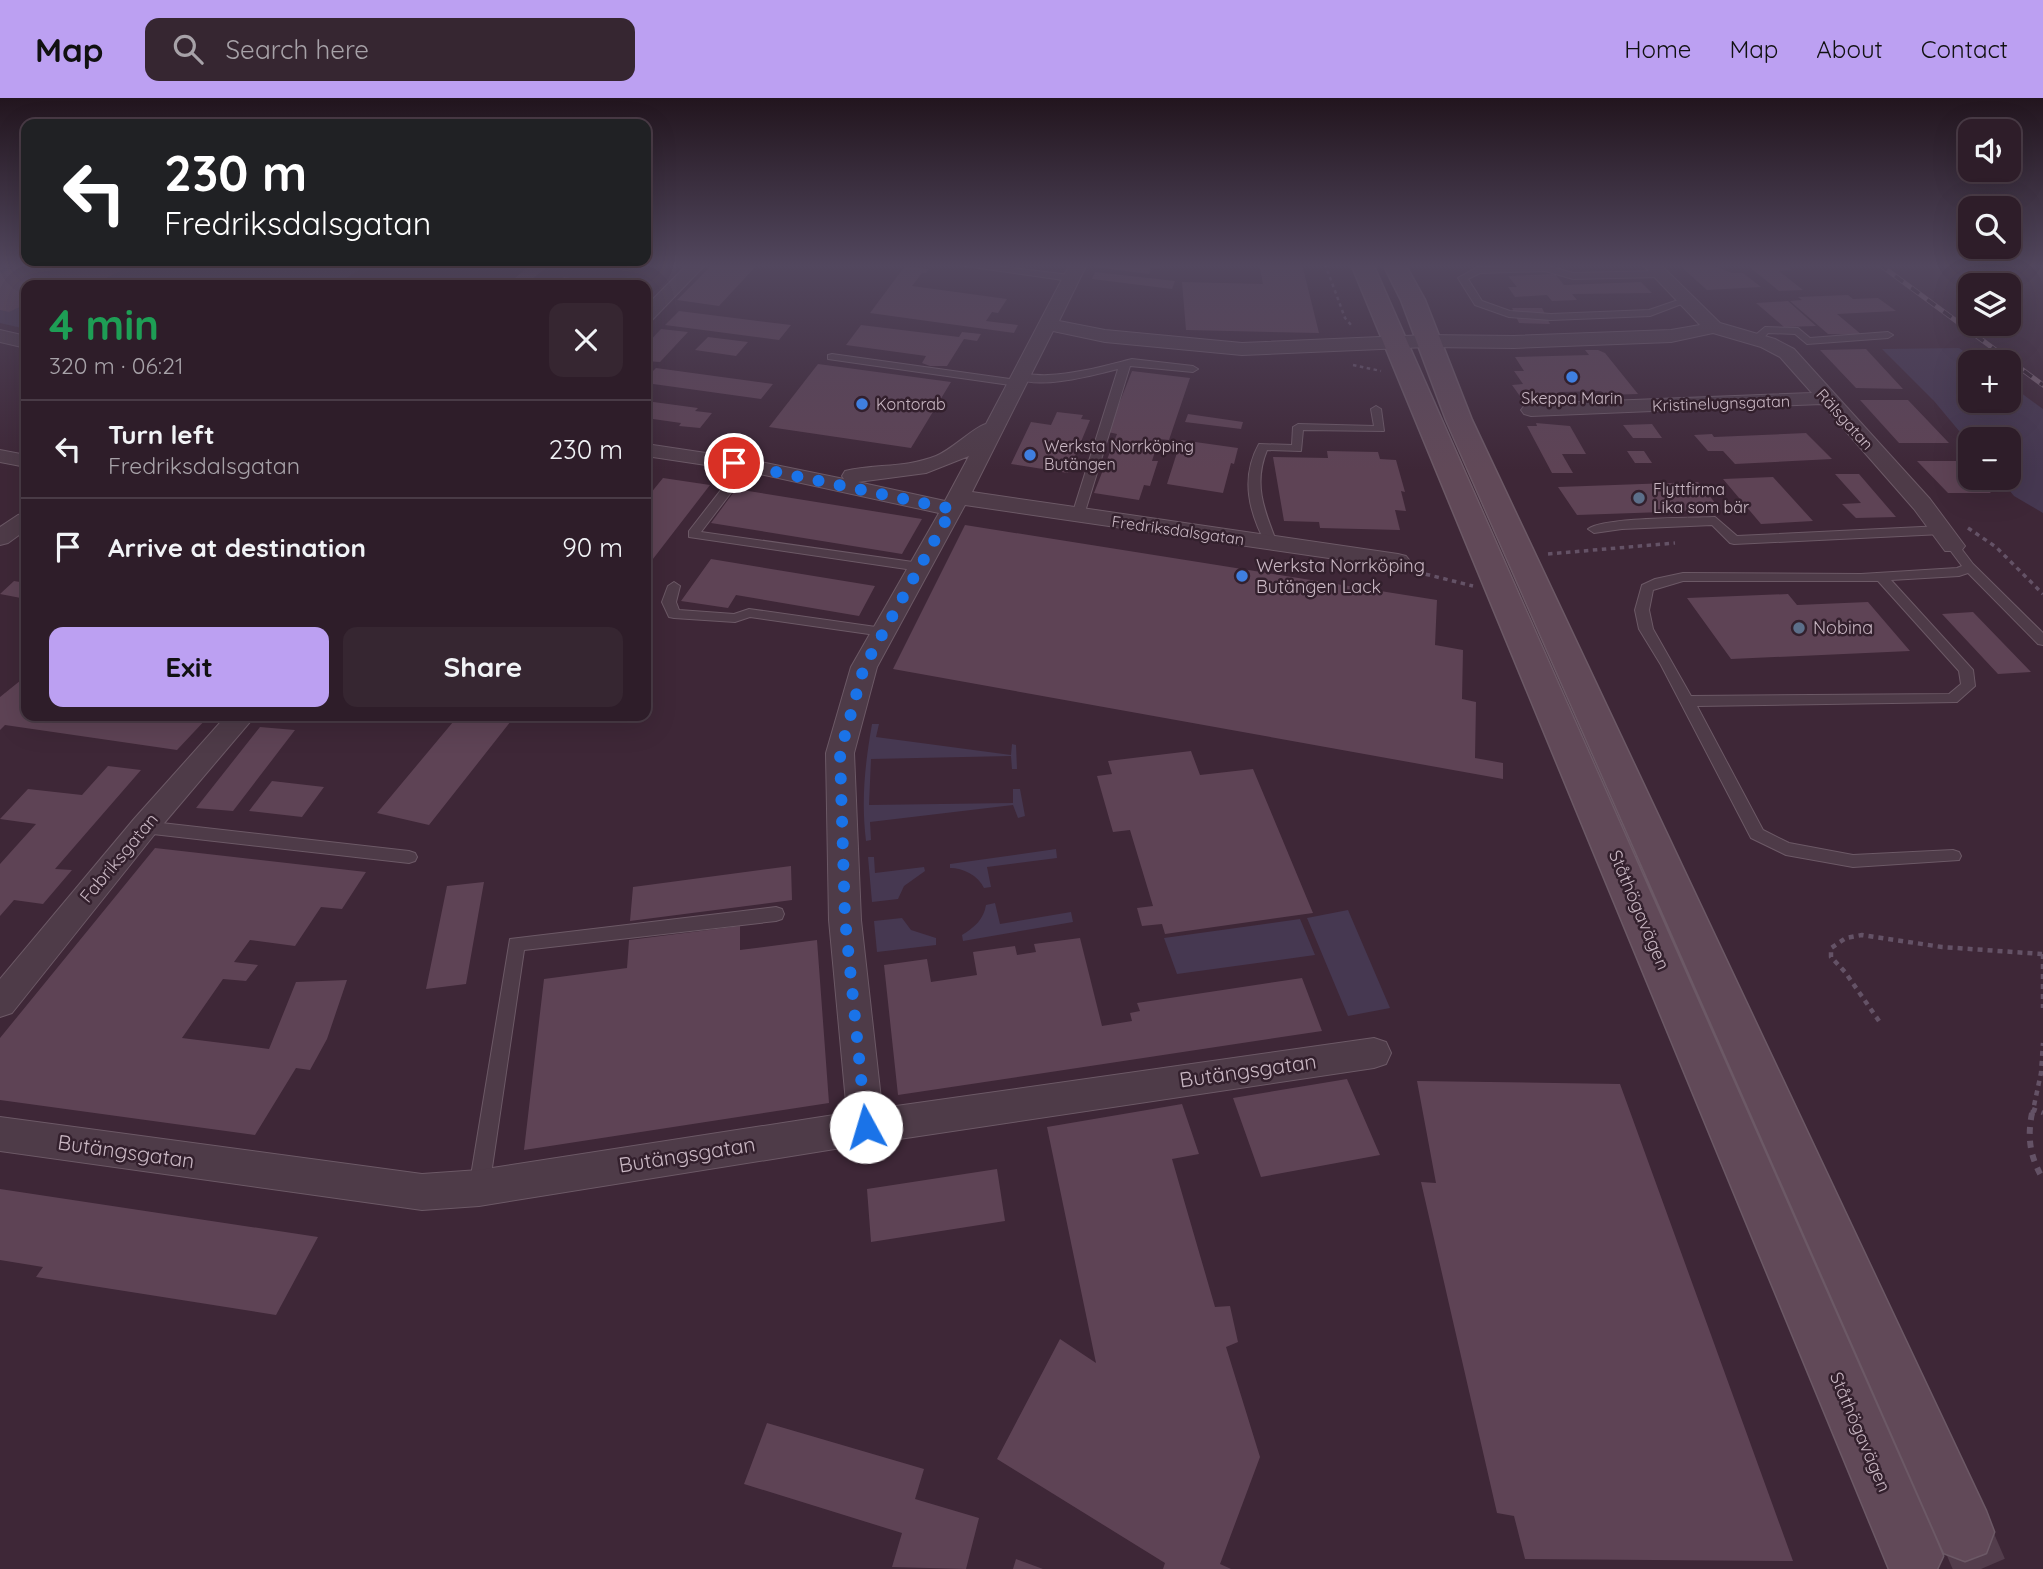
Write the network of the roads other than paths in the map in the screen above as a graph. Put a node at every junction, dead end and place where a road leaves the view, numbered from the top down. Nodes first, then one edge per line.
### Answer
1 (1045, 332) edge
2 (1050, 333) edge
3 (1404, 333) edge
4 (1414, 333) edge
5 (1694, 333) edge
6 (1734, 333) edge
7 (1763, 333) edge
8 (1799, 333) edge
9 (1888, 335) dead end
10 (0, 336) edge
11 (1757, 339) junction
12 (21, 341) edge
13 (1414, 348) junction
14 (832, 357) dead end
15 (1125, 364) junction
16 (1194, 369) dead end
17 (1019, 380) junction
18 (1827, 398) junction
19 (1376, 409) dead end
20 (1531, 410) dead end
21 (997, 419) junction
22 (651, 451) edge
23 (0, 456) edge
24 (21, 460) edge
25 (746, 465) junction
26 (844, 476) junction
27 (956, 500) junction
28 (1077, 515) junction
29 (21, 523) edge
30 (1594, 529) dead end
31 (0, 538) edge
32 (1947, 538) junction
33 (1271, 543) junction
34 (1398, 561) road end
35 (919, 567) junction
36 (1969, 567) junction
37 (1881, 577) junction
38 (674, 586) dead end
39 (883, 632) junction
40 (2043, 641) edge
41 (1686, 701) junction
42 (238, 721) edge
43 (144, 827) junction
44 (1952, 856) dead end
45 (409, 857) dead end
46 (776, 914) dead end
47 (0, 1003) edge
48 (1374, 1053) dead end
49 (866, 1127) junction
50 (0, 1134) edge
51 (479, 1188) junction
52 (1965, 1532) tunnel mouth
53 (1913, 1556) dead end

1 - 17 street
2 - 13 street
3 - 13 main road, Ståthögavägen
4 - 13 main road, Ståthögavägen
5 - 13 street
6 - 11 street, Rälsgatan
7 - 11 lane
8 - 9 lane
10 - 12 street
11 - 18 street, Rälsgatan
13 - 52 main road, Ståthögavägen
13 - 53 main road, Ståthögavägen
14 - 17 lane
15 - 16 lane
15 - 17 lane
15 - 28 lane
17 - 21 street
18 - 20 street, Kristinelugnsgatan
18 - 32 street, Rälsgatan
19 - 33 lane
21 - 26 street, Fredriksdalsgatan
21 - 27 street
22 - 25 street, Fredriksdalsgatan
23 - 24 street
25 - 26 street, Fredriksdalsgatan
25 - 27 street, Fredriksdalsgatan
25 - 35 lane
26 - 27 street, Fredriksdalsgatan
27 - 28 street, Fredriksdalsgatan
27 - 35 street
28 - 33 street, Fredriksdalsgatan
29 - 31 street
30 - 32 lane
32 - 36 lane
33 - 34 street, Fredriksdalsgatan
35 - 39 street
36 - 37 lane
36 - 40 lane
37 - 41 lane
37 - 41 lane
38 - 39 lane
39 - 49 street
41 - 44 lane
42 - 43 street, Fabriksgatan
43 - 45 lane
43 - 47 street, Fabriksgatan
46 - 51 lane
48 - 49 street, Butängsgatan
49 - 51 street, Butängsgatan
50 - 51 street, Butängsgatan

